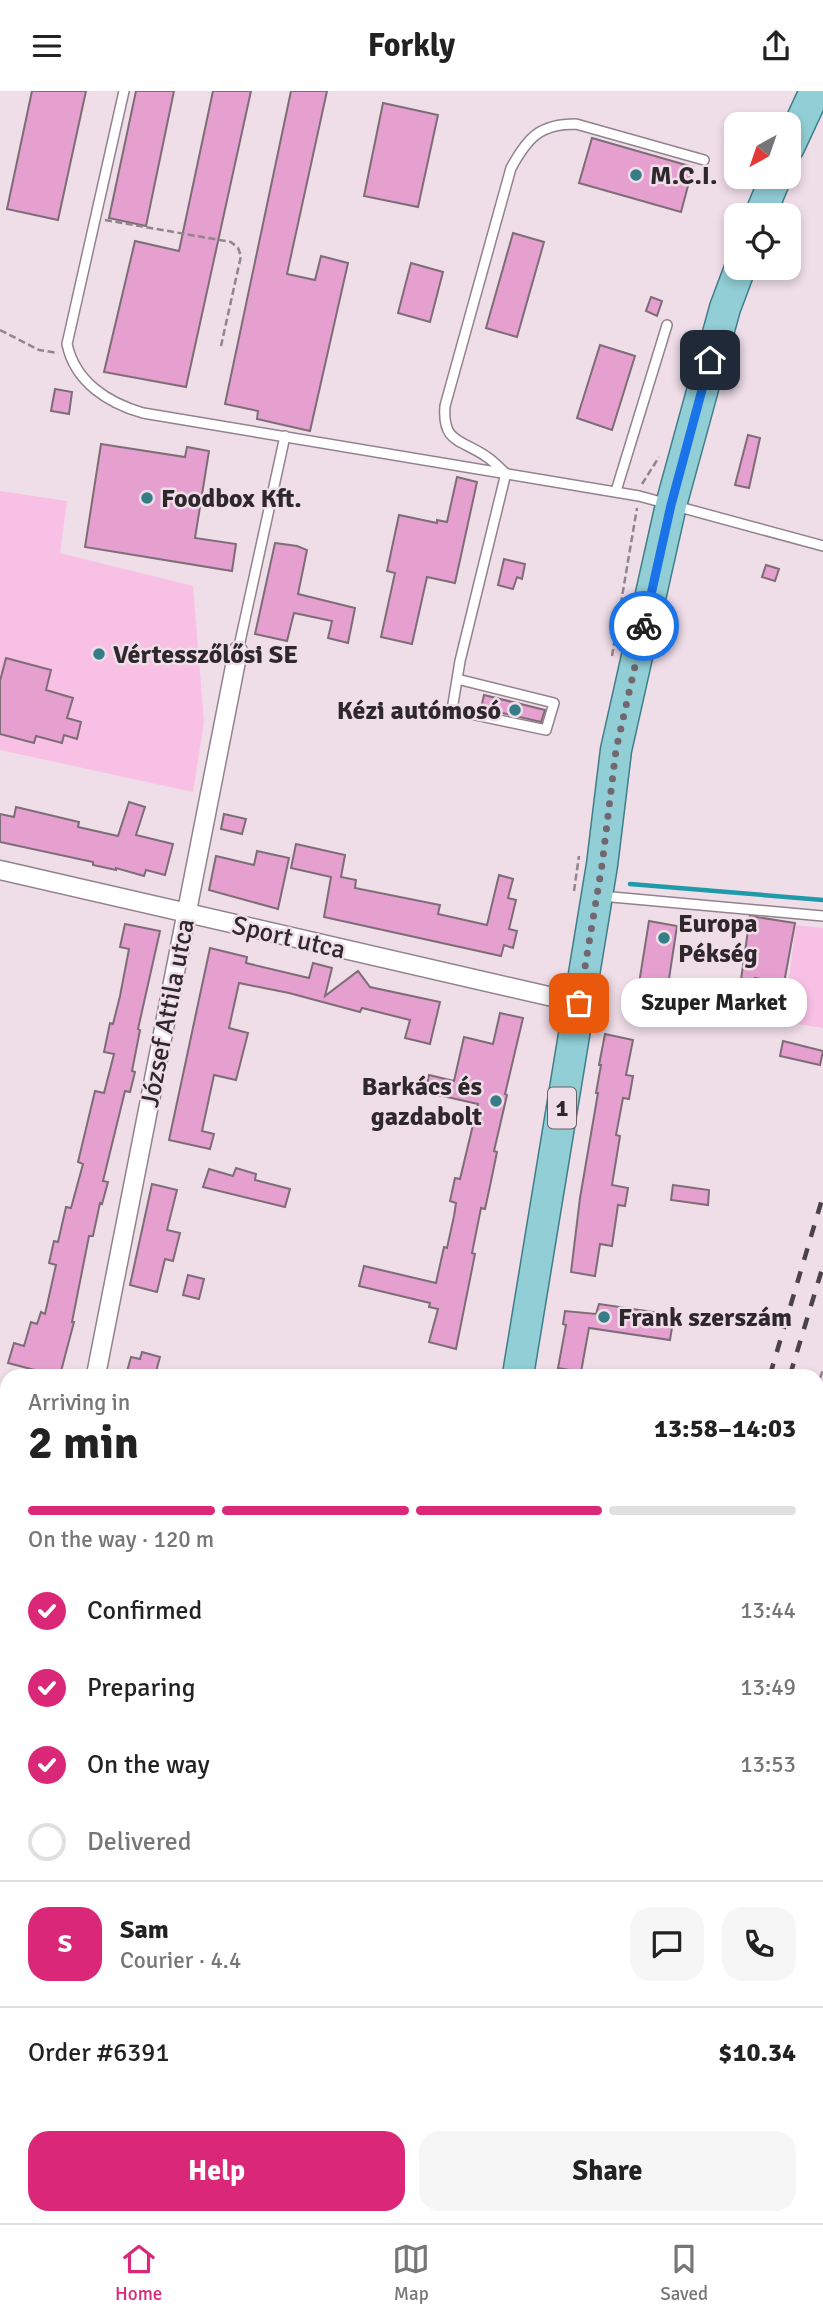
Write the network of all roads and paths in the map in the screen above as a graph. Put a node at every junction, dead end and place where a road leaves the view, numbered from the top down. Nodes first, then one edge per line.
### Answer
1 (124, 91) edge
2 (815, 91) edge
3 (802, 119) edge
4 (704, 160) dead end
5 (95, 219) junction
6 (736, 280) edge
7 (667, 325) dead end
8 (0, 330) edge
9 (221, 347) dead end
10 (70, 355) junction
11 (285, 436) junction
12 (506, 473) junction
13 (616, 491) junction
14 (671, 505) junction
15 (823, 546) edge
16 (238, 651) joint
17 (457, 679) junction
18 (0, 870) edge
19 (596, 896) junction
20 (187, 913) junction
21 (823, 916) edge
22 (591, 1005) junction
23 (97, 1369) edge
24 (519, 1369) edge

1 - 5 lane
2 - 3 main road
4 - 12 lane
5 - 9 path
5 - 10 lane
6 - 14 main road, 1
7 - 13 lane
8 - 10 path
10 - 11 lane
11 - 12 lane
11 - 16 lane
12 - 13 lane
12 - 17 lane
13 - 14 lane
14 - 15 lane
14 - 19 main road, 1
16 - 20 street, József Attila utca
17 - 17 lane
18 - 20 street, Sport utca
19 - 21 lane
19 - 22 main road, 1
20 - 22 street, Sport utca
20 - 23 street, József Attila utca
22 - 24 main road, 1

